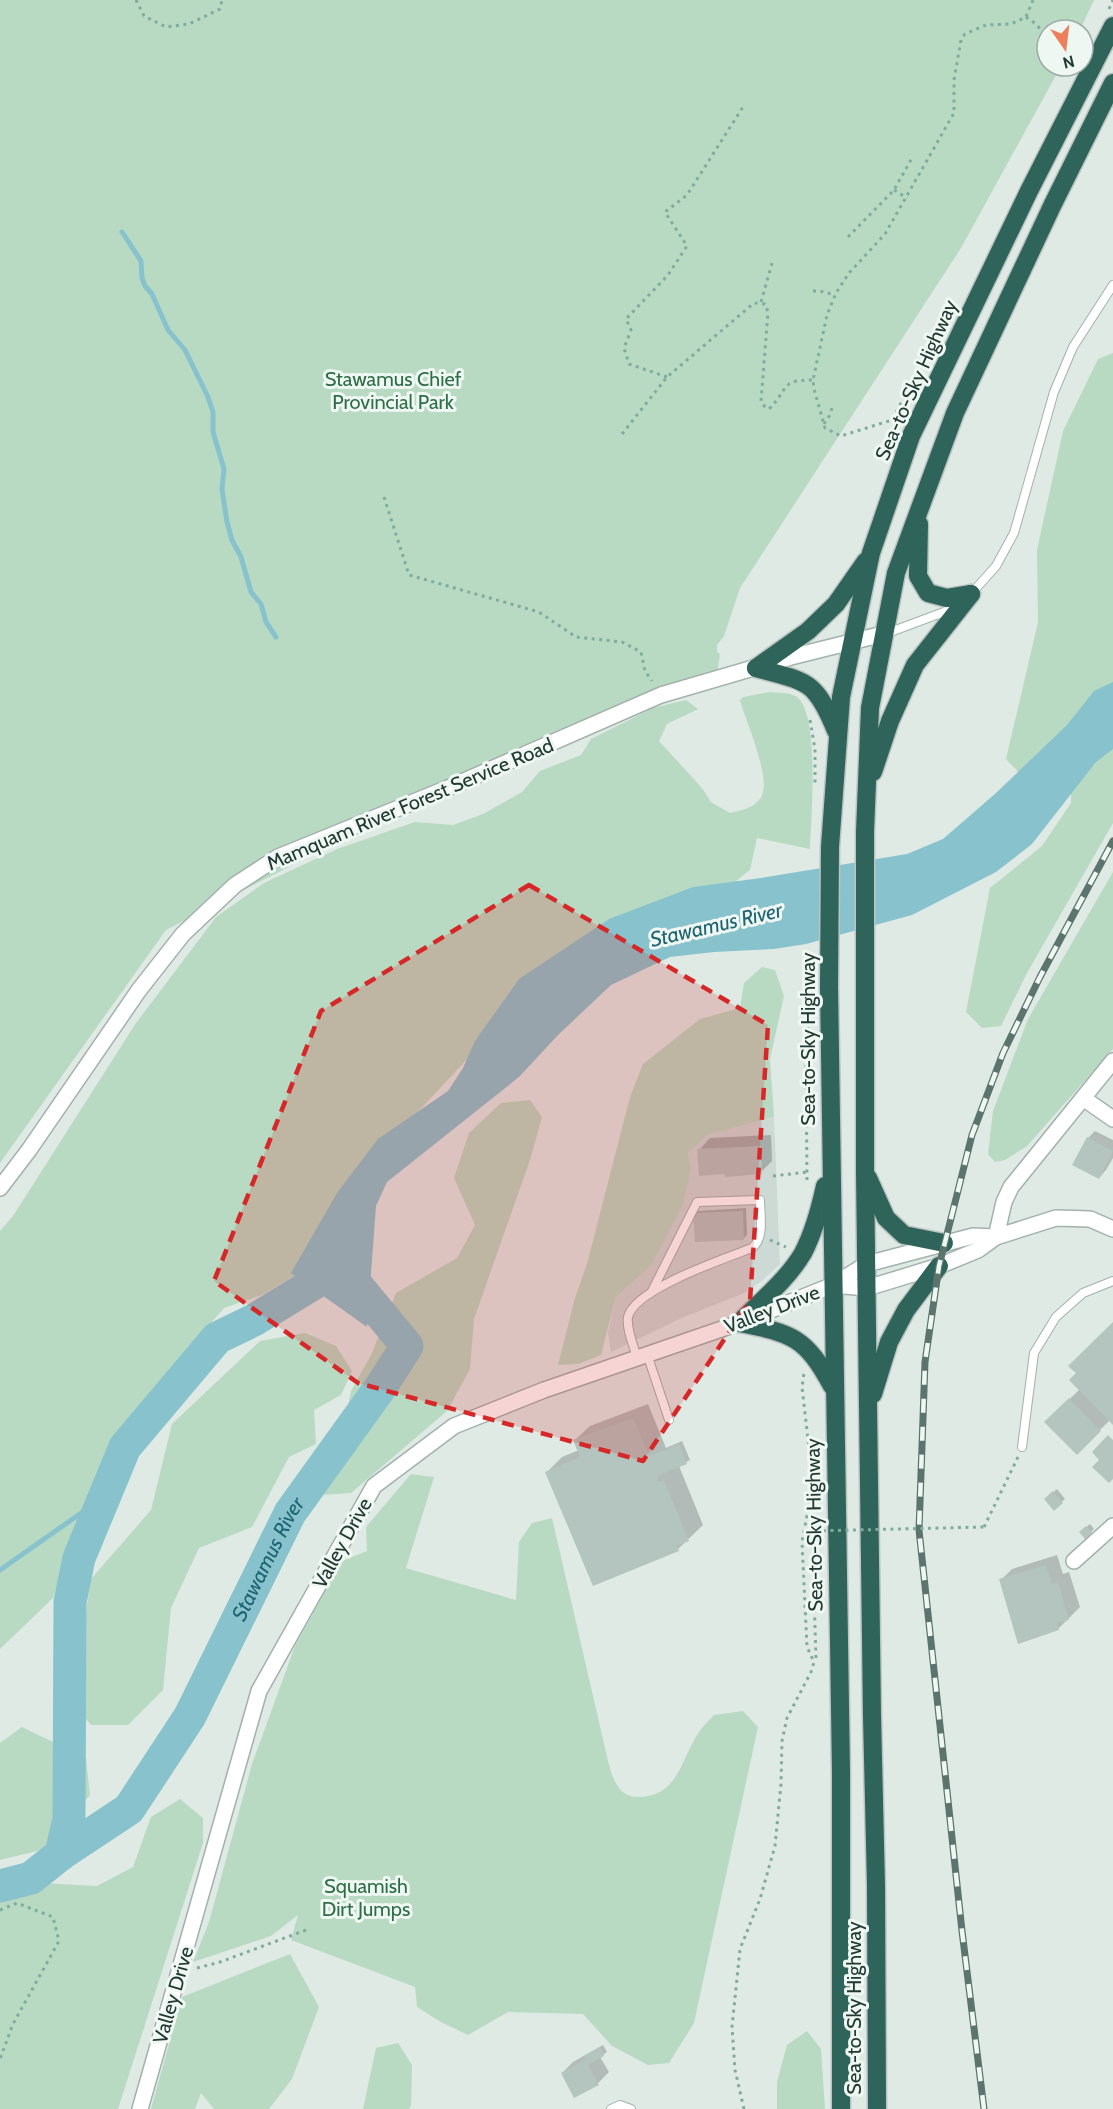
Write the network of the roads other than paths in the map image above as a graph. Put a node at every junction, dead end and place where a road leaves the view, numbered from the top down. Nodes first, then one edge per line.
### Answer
1 (1113, 26) edge
2 (1113, 83) edge
3 (1113, 285) edge
4 (919, 510) junction
5 (871, 553) junction
6 (971, 594) junction
7 (884, 634) junction
8 (851, 644) junction
9 (756, 668) junction
10 (837, 735) junction
11 (866, 795) junction
12 (1113, 1061) edge
13 (1083, 1098) junction
14 (1113, 1119) edge
15 (831, 1158) junction
16 (866, 1172) junction
17 (0, 1188) edge
18 (1113, 1229) edge
19 (996, 1237) junction
20 (944, 1243) junction
21 (867, 1264) junction
22 (939, 1266) junction
23 (1113, 1281) edge
24 (833, 1285) junction
25 (867, 1288) junction
26 (651, 1293) junction
27 (739, 1323) junction
28 (642, 1356) junction
29 (834, 1391) junction
30 (868, 1410) junction
31 (669, 1420) dead end
32 (1022, 1447) road end
33 (1113, 1526) edge
34 (1074, 1562) dead end
35 (140, 2109) edge
36 (611, 2109) edge
37 (631, 2109) edge
38 (841, 2109) edge
39 (877, 2109) edge

1 - 5 highway, Sea-to-Sky Highway
2 - 4 highway, Sea-to-Sky Highway
3 - 6 lane
4 - 6 highway
4 - 7 highway, Sea-to-Sky Highway
5 - 8 highway, Sea-to-Sky Highway
5 - 9 highway
6 - 7 lane
6 - 11 highway
7 - 8 street, Mamquam River Forest Service Road
7 - 11 highway, Sea-to-Sky Highway
8 - 9 street, Mamquam River Forest Service Road
8 - 10 highway, Sea-to-Sky Highway
9 - 10 highway
9 - 17 street, Mamquam River Forest Service Road
10 - 15 highway, Sea-to-Sky Highway
11 - 16 highway, Sea-to-Sky Highway
12 - 13 street
13 - 14 street
13 - 19 street
15 - 24 highway, Sea-to-Sky Highway
15 - 27 highway
16 - 20 highway
16 - 21 highway, Sea-to-Sky Highway
18 - 19 street
19 - 20 street
19 - 22 street
20 - 21 street
21 - 24 street
21 - 25 highway, Sea-to-Sky Highway
22 - 25 street
22 - 30 highway
23 - 32 lane
24 - 25 street, Valley Drive
24 - 27 street, Valley Drive
24 - 29 highway, Sea-to-Sky Highway
25 - 30 highway, Sea-to-Sky Highway
26 - 26 lane
26 - 28 lane
27 - 28 street, Valley Drive
27 - 29 highway
28 - 31 lane
28 - 35 street, Valley Drive
29 - 38 highway, Sea-to-Sky Highway
30 - 39 highway, Sea-to-Sky Highway
33 - 34 street
36 - 37 lane

